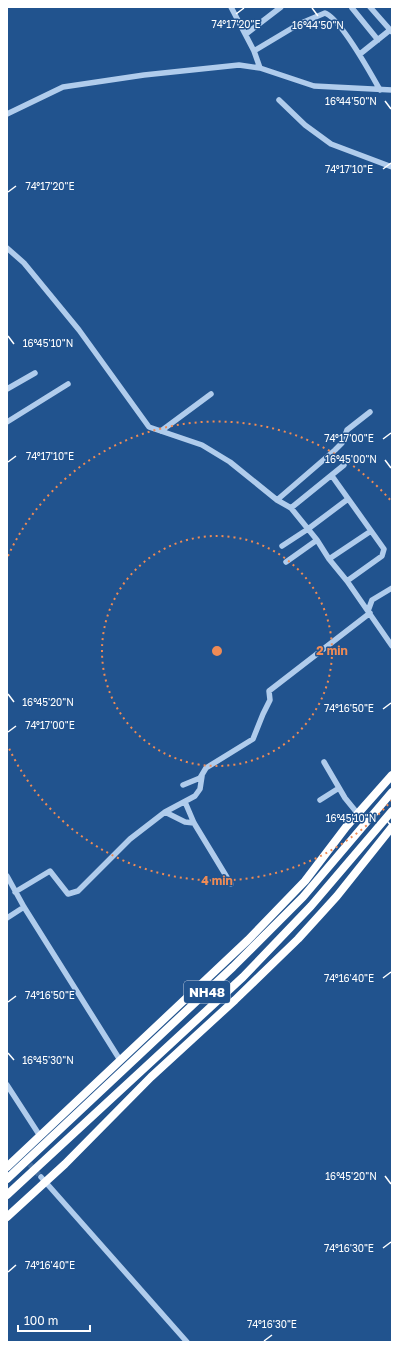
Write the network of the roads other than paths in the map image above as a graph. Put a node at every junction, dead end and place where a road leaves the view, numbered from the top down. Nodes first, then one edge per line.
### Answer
1 (231, 7) edge
2 (281, 7) edge
3 (370, 7) edge
4 (352, 8) dead end
5 (391, 31) edge
6 (246, 34) junction
7 (378, 40) junction
8 (254, 51) junction
9 (360, 54) junction
10 (260, 68) junction
11 (380, 90) junction
12 (392, 90) edge
13 (279, 100) dead end
14 (7, 114) edge
15 (392, 167) edge
16 (7, 248) edge
17 (35, 373) dead end
18 (68, 384) dead end
19 (7, 389) edge
20 (211, 394) dead end
21 (370, 412) dead end
22 (7, 422) edge
23 (161, 431) junction
24 (344, 465) dead end
25 (332, 476) junction
26 (348, 499) junction
27 (277, 500) junction
28 (291, 508) junction
29 (308, 529) junction
30 (371, 531) junction
31 (317, 540) junction
32 (282, 546) dead end
33 (329, 559) junction
34 (286, 562) dead end
35 (347, 581) junction
36 (392, 588) edge
37 (369, 612) junction
38 (392, 646) edge
39 (324, 762) dead end
40 (202, 775) junction
41 (392, 775) edge
42 (183, 785) dead end
43 (339, 788) junction
44 (392, 792) edge
45 (320, 800) dead end
46 (185, 802) junction
47 (392, 810) edge
48 (165, 812) junction
49 (358, 814) junction
50 (194, 824) junction
51 (392, 827) edge
52 (7, 876) edge
53 (231, 884) dead end
54 (16, 892) junction
55 (24, 907) junction
56 (7, 918) edge
57 (167, 1047) junction
58 (174, 1056) junction
59 (120, 1060) junction
60 (7, 1085) edge
61 (40, 1136) junction
62 (7, 1167) edge
63 (7, 1179) edge
64 (43, 1179) junction
65 (7, 1195) edge
66 (7, 1217) edge
67 (187, 1342) edge

1 - 6 street
2 - 6 street
3 - 5 street
4 - 7 street
5 - 7 street
6 - 8 street
7 - 9 street
8 - 9 street
8 - 10 street
9 - 11 street
10 - 11 street
10 - 14 street
11 - 12 street
13 - 15 street
16 - 23 street
17 - 19 street
18 - 22 street
20 - 23 street
21 - 27 street
23 - 27 street
24 - 25 street
25 - 26 street
25 - 28 street
26 - 29 street
26 - 30 street
27 - 28 street
28 - 29 street
29 - 31 street
29 - 32 street
30 - 33 street
30 - 35 street
31 - 33 street
31 - 34 street
33 - 35 street
35 - 37 street
36 - 37 street
37 - 38 street
37 - 40 street
39 - 43 street
40 - 42 street
40 - 46 street
41 - 49 highway
43 - 45 street
43 - 49 street
44 - 63 highway, NH48
46 - 48 street
46 - 50 street
47 - 57 highway, NH48
48 - 50 street
48 - 54 street
49 - 59 highway
50 - 53 street
51 - 58 highway
52 - 54 street
54 - 55 street
55 - 56 street
55 - 59 street
57 - 58 highway
57 - 65 highway, NH48
58 - 64 highway
59 - 61 highway
60 - 61 street
61 - 62 highway
64 - 66 highway
64 - 67 street

